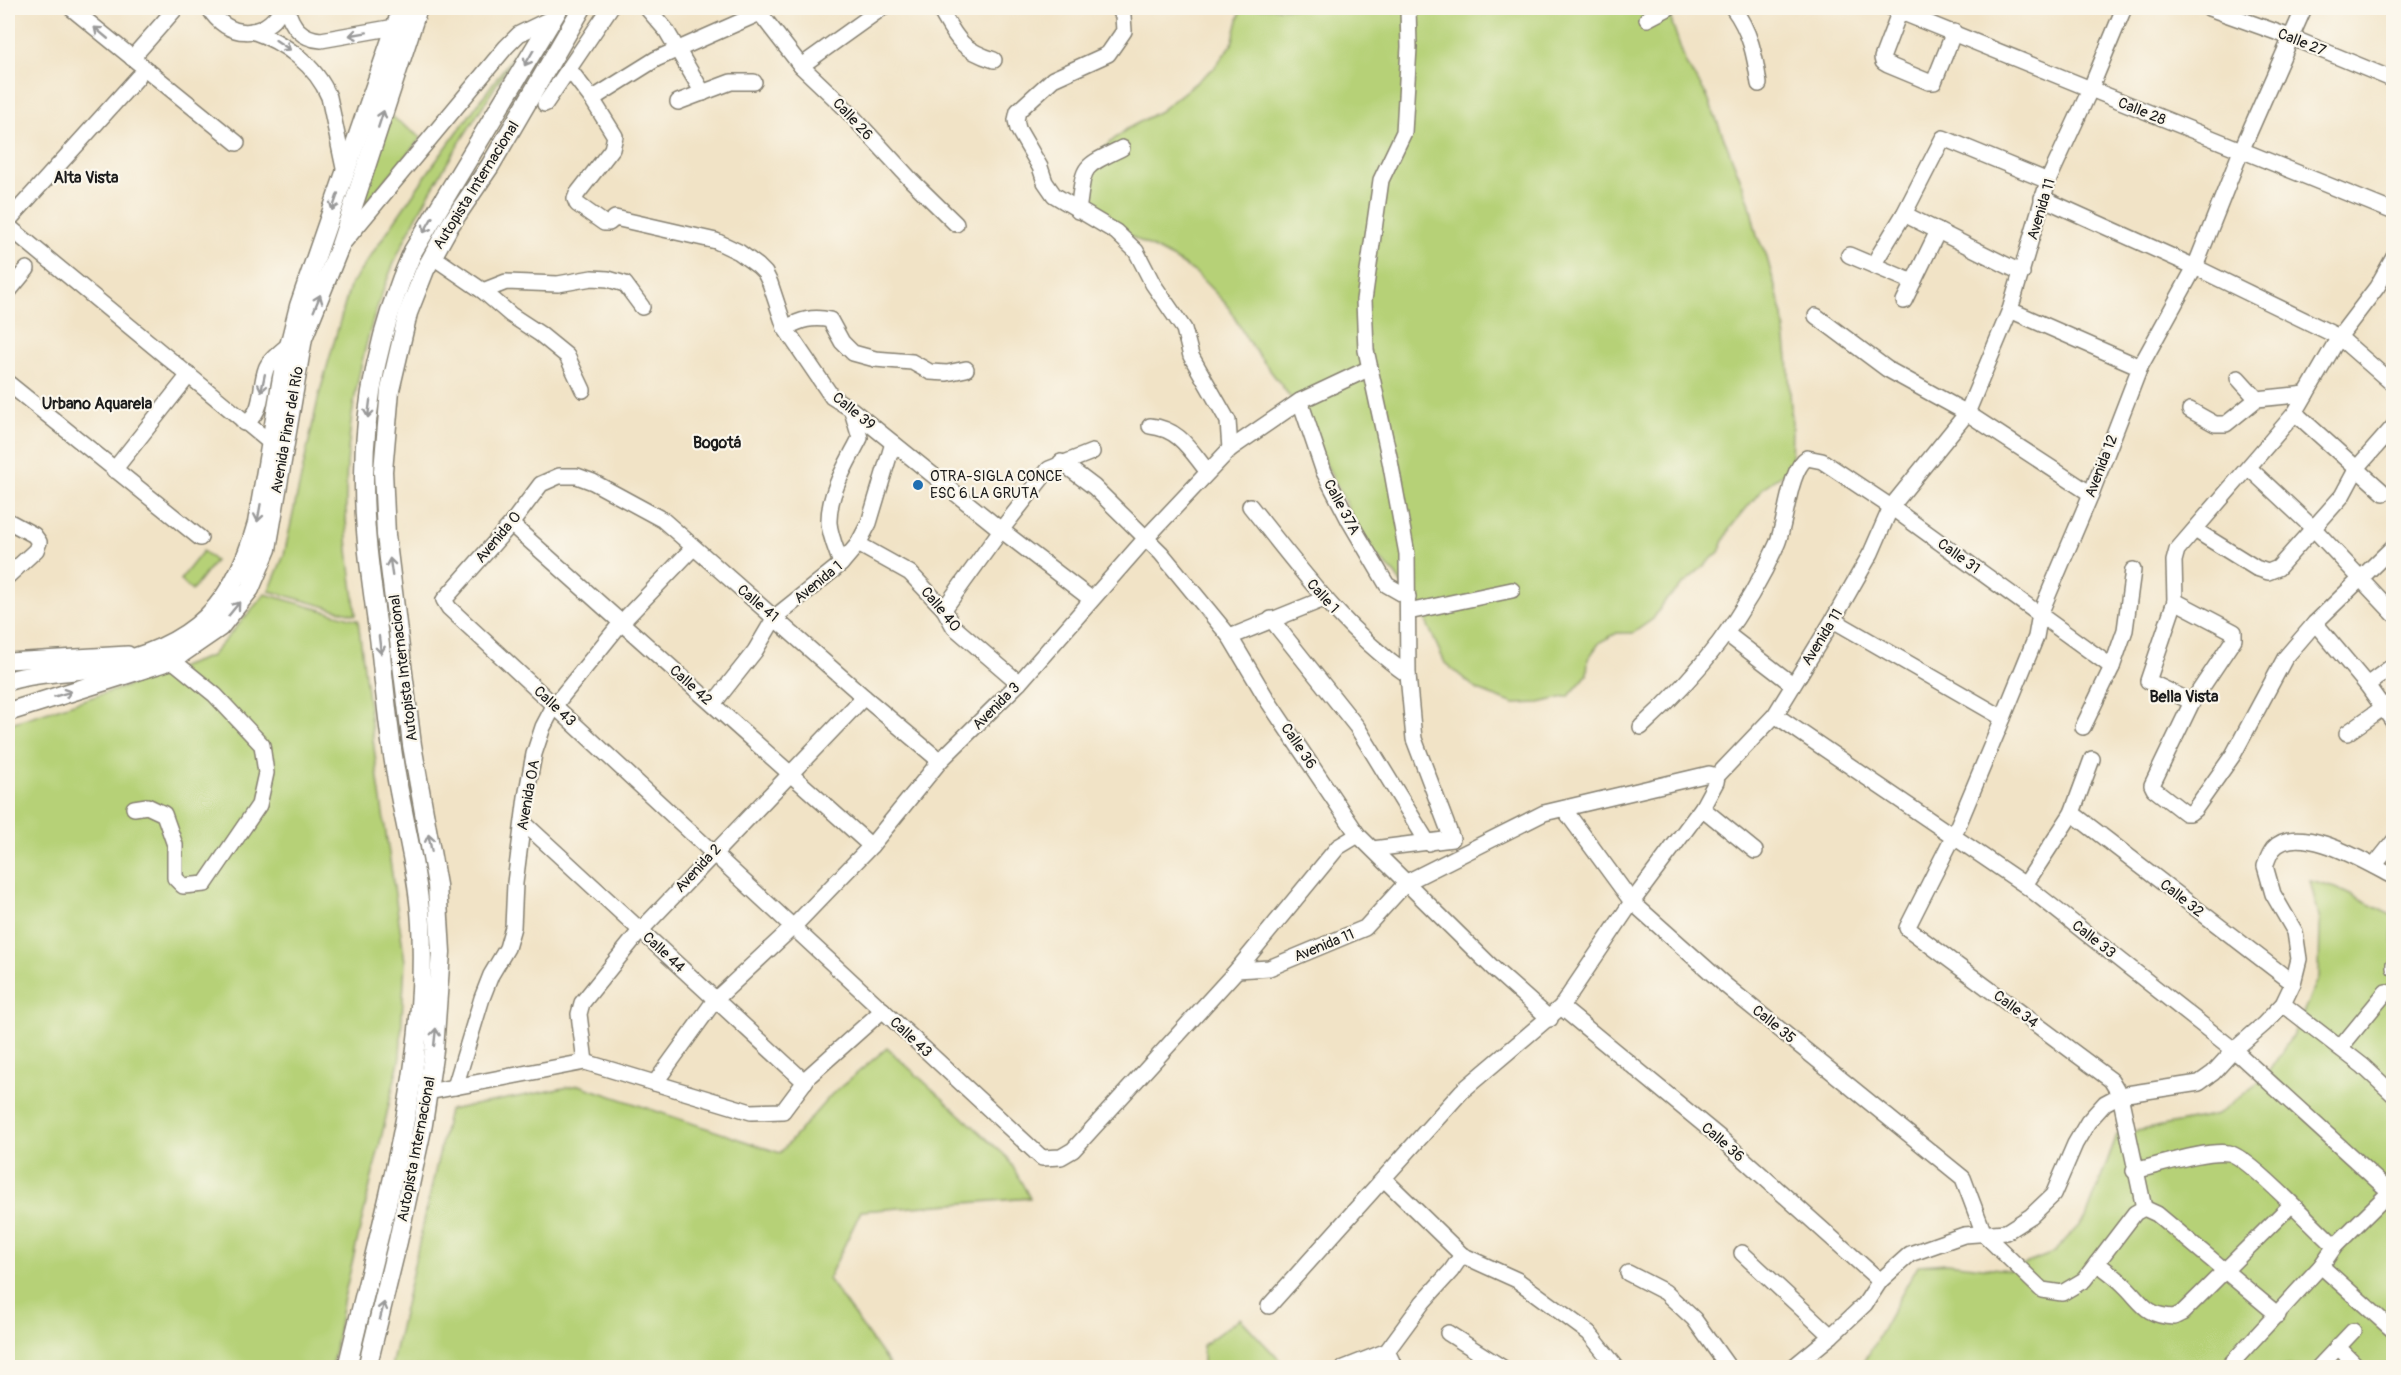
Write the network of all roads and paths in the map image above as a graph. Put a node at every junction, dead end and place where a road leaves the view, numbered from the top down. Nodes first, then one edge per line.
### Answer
1 (71, 8) edge
2 (176, 8) edge
3 (200, 8) edge
4 (282, 8) edge
5 (287, 8) edge
6 (402, 8) edge
7 (418, 8) edge
8 (582, 8) edge
9 (610, 8) edge
10 (647, 8) edge
11 (882, 8) edge
12 (939, 8) edge
13 (1119, 8) edge
14 (1408, 8) edge
15 (1668, 8) edge
16 (1733, 8) edge
17 (1897, 8) edge
18 (2124, 8) edge
19 (2209, 8) edge
20 (2304, 8) edge
21 (758, 10) edge
22 (212, 13) edge
23 (555, 13) edge
24 (1647, 19) dead end
25 (395, 27) junction
26 (252, 31) junction
27 (1954, 32) junction
28 (2290, 37) junction
29 (677, 49) junction
30 (132, 58) junction
31 (994, 60) dead end
32 (801, 66) junction
33 (569, 69) junction
34 (138, 77) dead end
35 (2394, 80) edge
36 (754, 82) dead end
37 (1759, 84) dead end
38 (2090, 90) junction
39 (703, 93) junction
40 (592, 99) junction
41 (678, 102) dead end
42 (544, 104) dead end
43 (237, 143) dead end
44 (1122, 148) dead end
45 (2241, 151) junction
46 (345, 173) junction
47 (2048, 181) junction
48 (2042, 198) junction
49 (1078, 211) junction
50 (2394, 212) edge
51 (1904, 214) junction
52 (8, 221) edge
53 (956, 224) dead end
54 (8, 226) edge
55 (1938, 231) junction
56 (340, 246) junction
57 (1849, 255) dead end
58 (432, 256) junction
59 (2394, 257) edge
60 (1873, 265) junction
61 (2195, 267) junction
62 (27, 269) dead end
63 (2022, 273) junction
64 (1912, 282) junction
65 (483, 291) junction
66 (8, 292) edge
67 (1904, 301) dead end
68 (642, 307) dead end
69 (2010, 310) junction
70 (1816, 316) dead end
71 (785, 328) junction
72 (2339, 337) junction
73 (288, 345) junction
74 (2140, 367) junction
75 (966, 369) dead end
76 (1370, 369) junction
77 (189, 375) junction
78 (2238, 378) dead end
79 (8, 383) edge
80 (2394, 385) edge
81 (583, 390) dead end
82 (2306, 394) junction
83 (2257, 399) junction
84 (1300, 401) junction
85 (851, 409) junction
86 (2190, 411) dead end
87 (1966, 413) junction
88 (2295, 413) junction
89 (244, 423) junction
90 (1150, 426) dead end
91 (2394, 426) edge
92 (893, 443) junction
93 (272, 444) junction
94 (1230, 449) junction
95 (1092, 452) dead end
96 (1061, 462) junction
97 (2249, 468) junction
98 (2357, 468) junction
99 (114, 470) junction
100 (1208, 472) junction
101 (559, 476) joint
102 (2384, 493) dead end
103 (2091, 494) junction
104 (1250, 506) dead end
105 (1891, 507) junction
106 (8, 520) edge
107 (511, 524) junction
108 (2314, 529) junction
109 (1001, 530) junction
110 (2195, 530) junction
111 (200, 538) dead end
112 (1146, 538) junction
113 (858, 544) junction
114 (2394, 546) edge
115 (693, 548) junction
116 (841, 564) junction
117 (2133, 570) dead end
118 (8, 576) edge
119 (2360, 577) junction
120 (1512, 590) dead end
121 (1091, 599) junction
122 (1324, 599) junction
123 (2175, 601) junction
124 (445, 603) joint
125 (1408, 604) junction
126 (944, 609) junction
127 (2040, 614) junction
128 (2394, 614) edge
129 (775, 617) junction
130 (1271, 619) junction
131 (1833, 620) junction
132 (621, 622) junction
133 (2315, 623) junction
134 (1727, 634) junction
135 (1230, 637) junction
136 (167, 655) junction
137 (8, 661) edge
138 (2394, 664) edge
139 (2112, 667) junction
140 (1407, 675) junction
141 (10, 681) edge
142 (1019, 683) junction
143 (1792, 684) junction
144 (2367, 685) junction
145 (864, 697) junction
146 (2192, 702) junction
147 (713, 704) junction
148 (2388, 704) edge
149 (554, 705) junction
150 (12, 707) edge
151 (1775, 716) junction
152 (2003, 718) junction
153 (2394, 723) edge
154 (1641, 727) dead end
155 (2083, 727) dead end
156 (2347, 733) dead end
157 (2092, 759) dead end
158 (940, 761) junction
159 (789, 772) junction
160 (1717, 776) junction
161 (134, 808) dead end
162 (1564, 808) junction
163 (1702, 808) junction
164 (2072, 813) junction
165 (522, 822) junction
166 (1358, 835) junction
167 (1954, 835) junction
168 (1452, 839) junction
169 (2394, 841) edge
170 (1428, 843) junction
171 (871, 846) junction
172 (1373, 849) junction
173 (1755, 851) dead end
174 (713, 852) junction
175 (1461, 855) junction
176 (2374, 866) junction
177 (2394, 877) edge
178 (1407, 882) junction
179 (2025, 885) junction
180 (1632, 902) junction
181 (793, 927) junction
182 (1907, 928) joint
183 (640, 931) junction
184 (1237, 970) junction
185 (2293, 983) junction
186 (2386, 992) dead end
187 (716, 1000) junction
188 (2283, 1004) junction
189 (1561, 1007) junction
190 (883, 1010) junction
191 (1550, 1019) junction
192 (2340, 1048) junction
193 (2234, 1050) junction
194 (585, 1062) junction
195 (805, 1082) junction
196 (655, 1083) junction
197 (455, 1087) junction
198 (428, 1092) junction
199 (2120, 1095) junction
200 (2394, 1095) edge
201 (2134, 1171) junction
202 (1384, 1179) junction
203 (2392, 1190) edge
204 (2291, 1205) junction
205 (2144, 1208) junction
206 (1984, 1234) junction
207 (2335, 1246) junction
208 (1742, 1253) dead end
209 (1462, 1255) junction
210 (2097, 1263) junction
211 (2321, 1266) junction
212 (2224, 1271) junction
213 (1628, 1273) dead end
214 (1880, 1281) junction
215 (1269, 1306) dead end
216 (2277, 1315) junction
217 (2353, 1331) dead end
218 (2394, 1331) edge
219 (1448, 1333) dead end
220 (1831, 1336) junction
221 (2337, 1346) junction
222 (1387, 1351) junction
223 (347, 1368) edge
224 (367, 1368) edge
225 (1344, 1368) edge
226 (1395, 1368) edge
227 (1503, 1368) edge
228 (1617, 1368) edge
229 (1729, 1368) edge
230 (1792, 1368) edge
231 (2227, 1368) edge
232 (2319, 1368) edge
233 (2360, 1368) edge

30 -> 1 street
2 - 30 street
3 - 22 street
4 - 26 street
25 -> 5 street
6 - 25 main road, Avenida Pinar del Río
56 -> 7 main road, Avenida Pinar del Río
8 - 58 main road, Autopista Internacional
9 - 33 street
10 - 29 street
11 - 32 street
12 - 31 street
13 - 49 street
14 - 76 street
15 - 24 street
16 - 37 street
17 - 27 street, Calle 28
17 - 27 street
18 - 38 street, Avenida 11
19 - 28 street, Calle 27
20 - 28 street, Avenida 12
21 - 29 street
21 - 32 street, Calle 26
22 - 26 street
23 - 56 street
23 -> 223 main road, Autopista Internacional
25 - 46 main road, Avenida Pinar del Río
26 -> 46 street
27 - 38 street, Calle 28
28 - 35 street, Calle 27
28 - 45 street, Avenida 12
29 - 39 street
29 - 40 street
30 - 43 street
32 - 53 street, Calle 26
33 - 40 street
33 - 42 street
34 - 52 street
36 - 39 street
38 - 45 street, Calle 28
38 - 47 street, Avenida 11
39 - 41 street
40 - 71 street, Calle 39
44 - 49 street
45 - 50 street, Calle 28
45 - 61 street, Avenida 12
46 -> 73 main road, Avenida Pinar del Río
47 - 48 street, Avenida 11
47 - 51 street
48 - 61 street
48 - 63 street, Avenida 11
49 - 94 street
51 - 55 street
51 - 60 street
54 - 77 street
55 - 63 street
55 - 64 street
136 -> 56 main road, Avenida Pinar del Río
57 - 60 street
58 - 65 street
198 -> 58 main road, Autopista Internacional
59 - 72 street
60 - 64 street
61 - 72 street
61 - 74 street, Avenida 12
62 - 66 street
63 - 69 street, Avenida 11
64 - 67 street
65 - 68 street
65 - 81 street
69 - 74 street
69 - 87 street, Avenida 11
70 - 87 street
71 - 75 street
71 - 85 street, Calle 39
72 - 80 street
72 - 82 street
73 -> 89 street
73 - 93 main road, Avenida Pinar del Río
74 - 103 street, Avenida 12
76 - 84 street, Avenida 3
76 - 125 street
77 - 89 street
77 - 99 street
78 - 83 street
79 - 99 street
82 - 83 street
82 - 88 street
83 - 86 street
84 - 94 street, Avenida 3
84 - 125 street, Calle 37A
85 - 92 street, Calle 39
85 - 116 street
87 - 103 street
87 - 105 street, Avenida 11
88 - 97 street
88 - 98 street
89 - 93 street
90 - 100 street
91 - 98 street
92 - 109 street, Calle 39
92 - 113 street, Avenida 1
93 -> 136 main road, Avenida Pinar del Río
94 - 100 street, Avenida 3
95 - 96 street
96 - 109 street
96 - 112 street, Calle 36
97 - 108 street
97 - 110 street
98 - 102 street
98 - 108 street
99 - 111 street
100 - 112 street, Avenida 3
101 - 107 street, Avenida 0
101 - 115 street, Calle 41
103 - 127 street, Avenida 12
104 - 122 street, Calle 1
105 - 127 street, Calle 31
105 - 131 street, Avenida 11
105 - 134 street, Calle 31
106 - 118 street
107 - 124 street, Avenida 0
107 - 132 street, Calle 42
108 - 110 street
108 - 119 street
109 - 121 street, Calle 39
109 - 126 street
110 - 123 street
112 - 121 street, Avenida 3
112 - 135 street, Calle 36
113 - 116 street, Avenida 1
113 - 126 street, Calle 40
114 - 119 street
115 - 129 street, Calle 41
115 - 132 street, Avenida 0A
116 - 129 street, Avenida 1
117 - 139 street
119 - 128 street
119 - 133 street
120 - 125 street
121 - 142 street, Avenida 3
122 - 130 street
122 - 140 street, Calle 1
123 - 146 street
123 - 146 street
124 - 149 street, Calle 43
125 - 140 street
126 - 142 street, Calle 40
127 - 139 street, Calle 31
127 - 152 street, Avenida 12
129 - 145 street, Calle 41
129 - 147 street, Avenida 1
130 - 135 street
130 - 170 street
131 - 143 street, Avenida 11
131 - 152 street
132 - 147 street, Calle 42
132 - 149 street, Avenida 0A
133 - 144 street
133 - 146 street
134 - 143 street
134 - 154 street
135 - 166 street, Calle 36
136 - 137 street
136 - 141 main road, Avenida Pinar del Río
150 -> 136 main road, Avenida Pinar del Río
136 - 161 street
138 - 144 street
139 - 155 street
140 - 168 street
142 - 158 street, Avenida 3
143 - 151 street, Avenida 11
144 - 148 street
145 - 158 street, Calle 41
145 - 159 street, Avenida 2
147 - 159 street, Calle 42
148 - 153 street
148 - 156 street
149 - 165 street, Avenida 0A
149 - 174 street, Calle 43
151 - 160 street, Avenida 11
151 - 167 street, Calle 33
152 - 167 street, Avenida 12
157 - 164 street
158 - 171 street, Avenida 3
159 - 171 street, Calle 42
159 - 174 street, Avenida 2
160 - 162 street, Avenida 11
160 - 163 street
162 - 175 street, Avenida 11
162 - 180 street, Calle 35
163 - 173 street
163 - 180 street
164 - 179 street
164 - 185 street, Calle 32
165 - 183 street, Calle 44
165 - 197 street, Avenida 0A
166 - 172 street, Calle 36
166 - 184 street, Calle 43
167 - 179 street, Calle 33
167 - 182 street, Avenida 12
168 - 170 street
168 - 175 street
169 - 176 street
170 - 172 street
171 - 181 street, Avenida 3
172 - 178 street, Calle 36
174 - 181 street, Calle 43
174 - 183 street, Avenida 2
175 - 178 street, Avenida 11
176 - 177 street
176 - 185 street
178 - 184 street, Avenida 11
178 - 191 street, Calle 36
179 - 193 street, Calle 33
180 - 189 street
180 - 206 street, Calle 35
181 - 187 street, Avenida 3
181 - 190 street, Calle 43
182 - 199 street, Calle 34
183 - 187 street, Calle 44
183 - 194 street, Avenida 2
184 - 190 street, Calle 43
185 - 188 street
186 - 192 street
187 - 195 street, Calle 44
187 - 196 street, Avenida 3
188 - 192 street
188 - 193 street
189 - 191 street
189 - 214 street, Calle 36
190 - 195 street
191 - 202 street
192 - 200 street
193 - 199 street
193 - 203 street, Calle 33
194 - 196 street
194 - 197 street
195 - 196 street
197 - 198 street
224 -> 198 main road, Autopista Internacional
199 - 201 street
199 - 206 street
201 - 204 street
201 - 205 street
202 - 209 street
202 - 215 street
203 - 207 street
204 - 207 street
204 - 212 street
205 - 210 street
205 - 212 street
206 - 210 street
206 - 214 street
207 - 211 street
208 - 220 street
209 - 222 street
209 - 228 street
210 - 212 street
211 - 216 street
211 - 218 street
212 - 216 street
213 - 229 street
214 - 220 street
216 - 231 street
217 - 221 street
219 - 227 street
220 - 230 street
221 - 232 street
221 - 233 street
222 - 225 street
222 - 226 street

